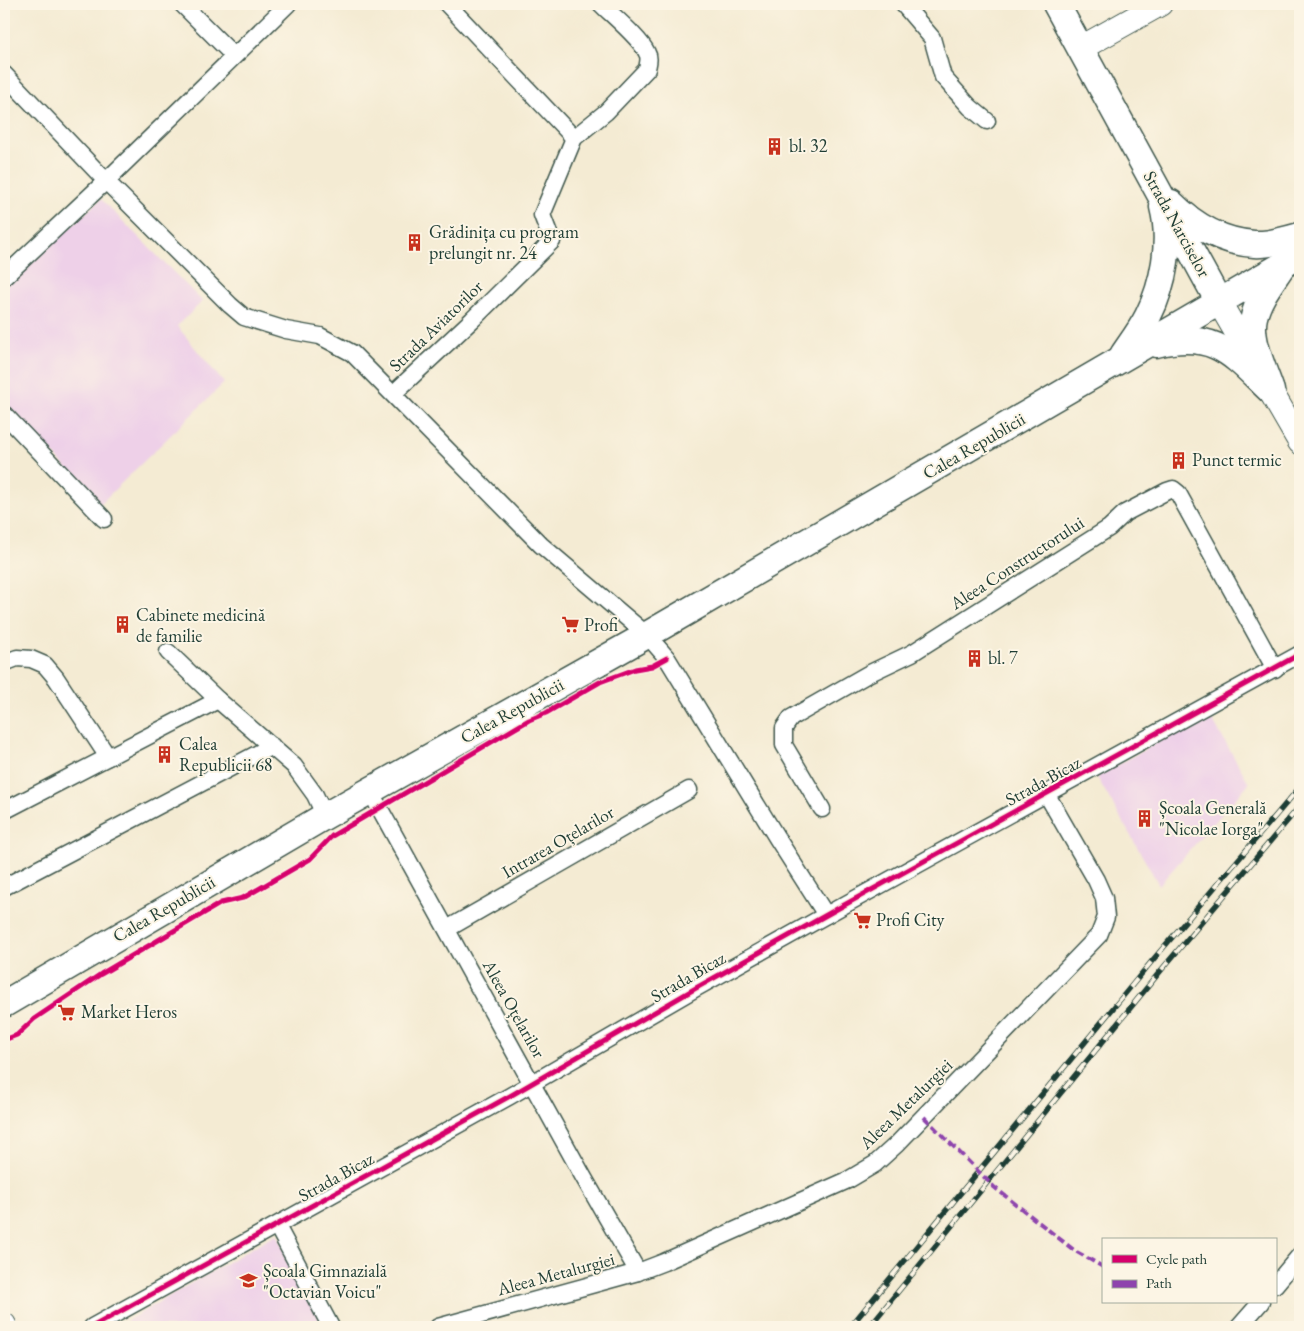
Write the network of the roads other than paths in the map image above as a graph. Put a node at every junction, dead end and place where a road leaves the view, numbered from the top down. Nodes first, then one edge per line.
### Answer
1 (182, 4) edge
2 (288, 4) edge
3 (447, 4) edge
4 (601, 4) edge
5 (903, 4) edge
6 (1056, 4) edge
7 (1160, 4) edge
8 (1081, 48) junction
9 (234, 56) junction
10 (4, 74) edge
11 (988, 121) dead end
12 (574, 138) junction
13 (106, 181) junction
14 (1160, 192) junction
15 (1300, 236) edge
16 (1292, 260) edge
17 (4, 277) edge
18 (1220, 302) junction
19 (1131, 354) junction
20 (1271, 391) junction
21 (394, 394) junction
22 (4, 414) edge
23 (1300, 442) edge
24 (104, 519) dead end
25 (647, 635) junction
26 (168, 652) dead end
27 (1300, 654) edge
28 (4, 664) edge
29 (1275, 669) junction
30 (218, 700) junction
31 (272, 746) junction
32 (108, 757) junction
33 (689, 790) dead end
34 (370, 791) junction
35 (1047, 795) junction
36 (822, 810) dead end
37 (4, 811) edge
38 (325, 816) junction
39 (4, 887) edge
40 (826, 915) junction
41 (447, 929) junction
42 (4, 1004) edge
43 (532, 1083) junction
44 (277, 1226) junction
45 (1300, 1255) edge
46 (638, 1272) junction
47 (1276, 1284) edge
48 (1259, 1304) edge
49 (92, 1327) edge
50 (332, 1327) edge
51 (438, 1327) edge
52 (1239, 1327) edge

1 - 9 street
2 - 9 street
3 - 12 street
4 - 12 street
5 - 11 street
6 - 8 main road, Strada Narciselor
7 - 8 street
8 - 14 main road, Strada Narciselor
9 - 13 street
10 - 13 street, Strada Aviatorilor
12 - 21 street, Strada Aviatorilor
13 - 17 street
13 - 21 street, Strada Aviatorilor
14 - 15 main road
14 - 18 main road, Strada Narciselor
14 - 19 main road
16 - 18 main road, Calea Republicii
16 - 20 main road
18 - 19 main road, Calea Republicii
18 - 20 street, Strada Narciselor
19 - 20 main road
19 - 25 main road, Calea Republicii
20 - 23 street, Strada Narciselor
21 - 25 street, Strada Aviatorilor
22 - 24 street
25 - 34 main road, Calea Republicii
25 - 40 street
26 - 30 street
27 - 29 street, Strada Bicaz
28 - 32 street
29 - 35 street, Strada Bicaz
29 - 36 street, Aleea Constructorului
30 - 31 street
30 - 32 street
31 - 38 street
31 - 39 street
32 - 37 street
33 - 41 street, Intrarea Oțelarilor
34 - 38 main road, Calea Republicii
34 - 41 street, Aleea Oțelarilor
35 - 40 street, Strada Bicaz
35 - 46 street, Aleea Metalurgiei
38 - 42 main road, Calea Republicii
40 - 43 street, Strada Bicaz
41 - 43 street, Aleea Oțelarilor
43 - 44 street, Strada Bicaz
43 - 46 street, Aleea Oțelarilor
44 - 49 street, Strada Bicaz
44 - 50 street
45 - 47 street
46 - 51 street, Aleea Metalurgiei
48 - 52 street

